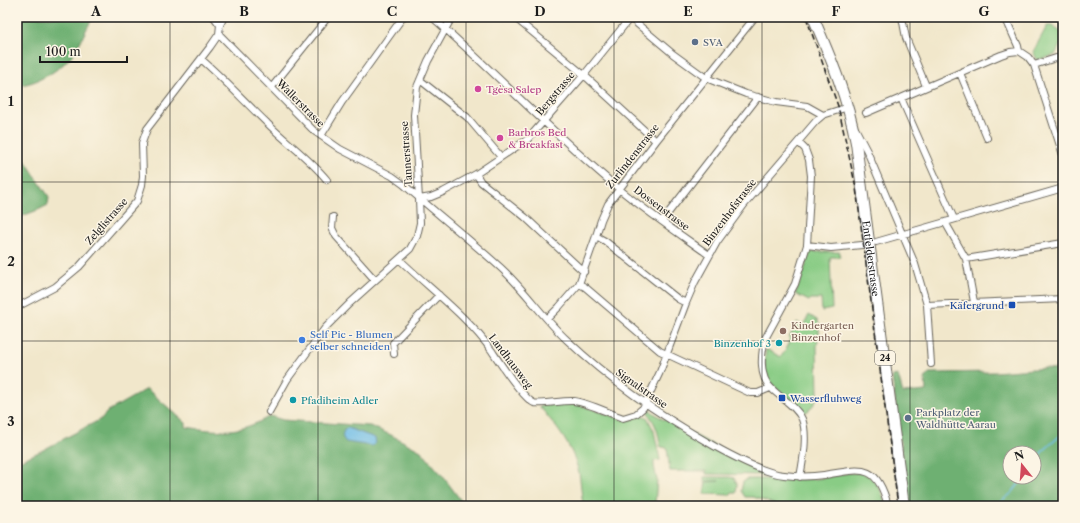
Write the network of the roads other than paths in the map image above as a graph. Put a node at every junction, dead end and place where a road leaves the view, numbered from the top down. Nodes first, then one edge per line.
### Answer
1 (214, 17) edge
2 (224, 17) edge
3 (328, 17) edge
4 (403, 17) edge
5 (432, 17) edge
6 (452, 17) edge
7 (514, 17) edge
8 (629, 17) edge
9 (755, 17) edge
10 (813, 17) edge
11 (902, 17) edge
12 (1005, 17) edge
13 (220, 25) junction
14 (445, 29) junction
15 (219, 34) junction
16 (1019, 51) junction
17 (201, 59) junction
18 (1063, 60) edge
19 (1034, 65) junction
20 (960, 73) junction
21 (584, 75) junction
22 (706, 78) junction
23 (420, 80) junction
24 (926, 86) junction
25 (272, 87) junction
26 (758, 97) junction
27 (901, 98) junction
28 (848, 107) junction
29 (866, 113) dead end
30 (823, 115) junction
31 (544, 121) junction
32 (853, 125) junction
33 (321, 136) junction
34 (987, 138) dead end
35 (656, 141) junction
36 (798, 142) junction
37 (1063, 155) edge
38 (501, 157) junction
39 (476, 174) junction
40 (327, 180) dead end
41 (1063, 188) edge
42 (619, 189) junction
43 (419, 199) junction
44 (333, 216) dead end
45 (954, 220) junction
46 (662, 221) junction
47 (945, 222) junction
48 (902, 234) junction
49 (596, 236) junction
50 (876, 242) dead end
51 (1063, 243) edge
52 (807, 245) junction
53 (862, 245) dead end
54 (709, 255) junction
55 (399, 259) junction
56 (966, 259) junction
57 (584, 272) junction
58 (375, 280) junction
59 (579, 284) junction
60 (439, 295) junction
61 (1063, 299) edge
62 (974, 302) junction
63 (686, 303) junction
64 (927, 305) junction
65 (17, 307) edge
66 (547, 319) junction
67 (394, 354) dead end
68 (667, 354) junction
69 (931, 364) dead end
70 (770, 388) junction
71 (645, 403) junction
72 (269, 412) dead end
73 (800, 477) junction
74 (888, 506) edge
75 (904, 506) edge

1 - 13 street
2 - 13 street, Zelglistrasse
3 - 25 street
4 - 33 street
5 - 14 street, Dossenstrasse
6 - 14 street, Tannerstrasse
7 - 21 street
8 - 21 street, Bergstrasse
8 - 22 street
9 - 22 street, Zurlindenstrasse
10 - 28 main road, Entfelderstrasse / 24
11 - 24 street
12 - 16 street
13 - 15 street, Zelglistrasse
14 - 23 street, Tannerstrasse
14 - 31 street, Dossenstrasse
15 - 17 street, Zelglistrasse
15 - 25 street, Wallerstrasse
16 - 19 street
16 - 20 street
17 - 40 street
17 - 65 street, Zelglistrasse
18 - 19 street
19 - 37 street
20 - 24 street
20 - 34 street
21 - 31 street, Bergstrasse
21 - 35 street
22 - 26 street
22 - 35 street, Zurlindenstrasse
23 - 38 street
23 - 43 street, Tannerstrasse
24 - 27 street
25 - 33 street, Wallerstrasse
26 - 30 street
26 - 46 street
27 - 29 street
27 - 45 street
28 - 30 street, Binzenhofstrasse
28 - 32 main road, Entfelderstrasse / 24
30 - 36 street, Binzenhofstrasse
31 - 38 street, Bergstrasse
31 - 42 street, Dossenstrasse
32 - 48 street
32 - 75 main road, Entfelderstrasse / 24
33 - 43 street, Wallerstrasse
35 - 42 street, Zurlindenstrasse
36 - 52 street
36 - 54 street, Binzenhofstrasse
38 - 39 street, Bergstrasse
39 - 43 street, Bergstrasse
39 - 57 street
41 - 45 street
42 - 46 street, Dossenstrasse
42 - 49 street, Zurlindenstrasse
43 - 55 street, Tannerstrasse
43 - 66 street, Signalstrasse
44 - 58 street
45 - 47 street
46 - 54 street, Dossenstrasse
47 - 48 street
47 - 56 street
48 - 50 street
48 - 64 street
49 - 57 street, Zurlindenstrasse
49 - 63 street
51 - 56 street
52 - 53 street
52 - 70 street
54 - 63 street, Binzenhofstrasse
55 - 58 street, Tannerstrasse
55 - 60 street, Landhausweg
56 - 62 street
57 - 59 street, Zurlindenstrasse
58 - 72 street, Tannerstrasse
59 - 66 street, Zurlindenstrasse
59 - 68 street
60 - 67 street
60 - 71 street, Landhausweg
61 - 62 street
62 - 64 street
63 - 68 street, Binzenhofstrasse
64 - 69 street
66 - 71 street, Signalstrasse
68 - 70 street
68 - 71 street, Binzenhofstrasse
70 - 73 street
71 - 73 street, Signalstrasse
73 - 74 street, Signalstrasse

